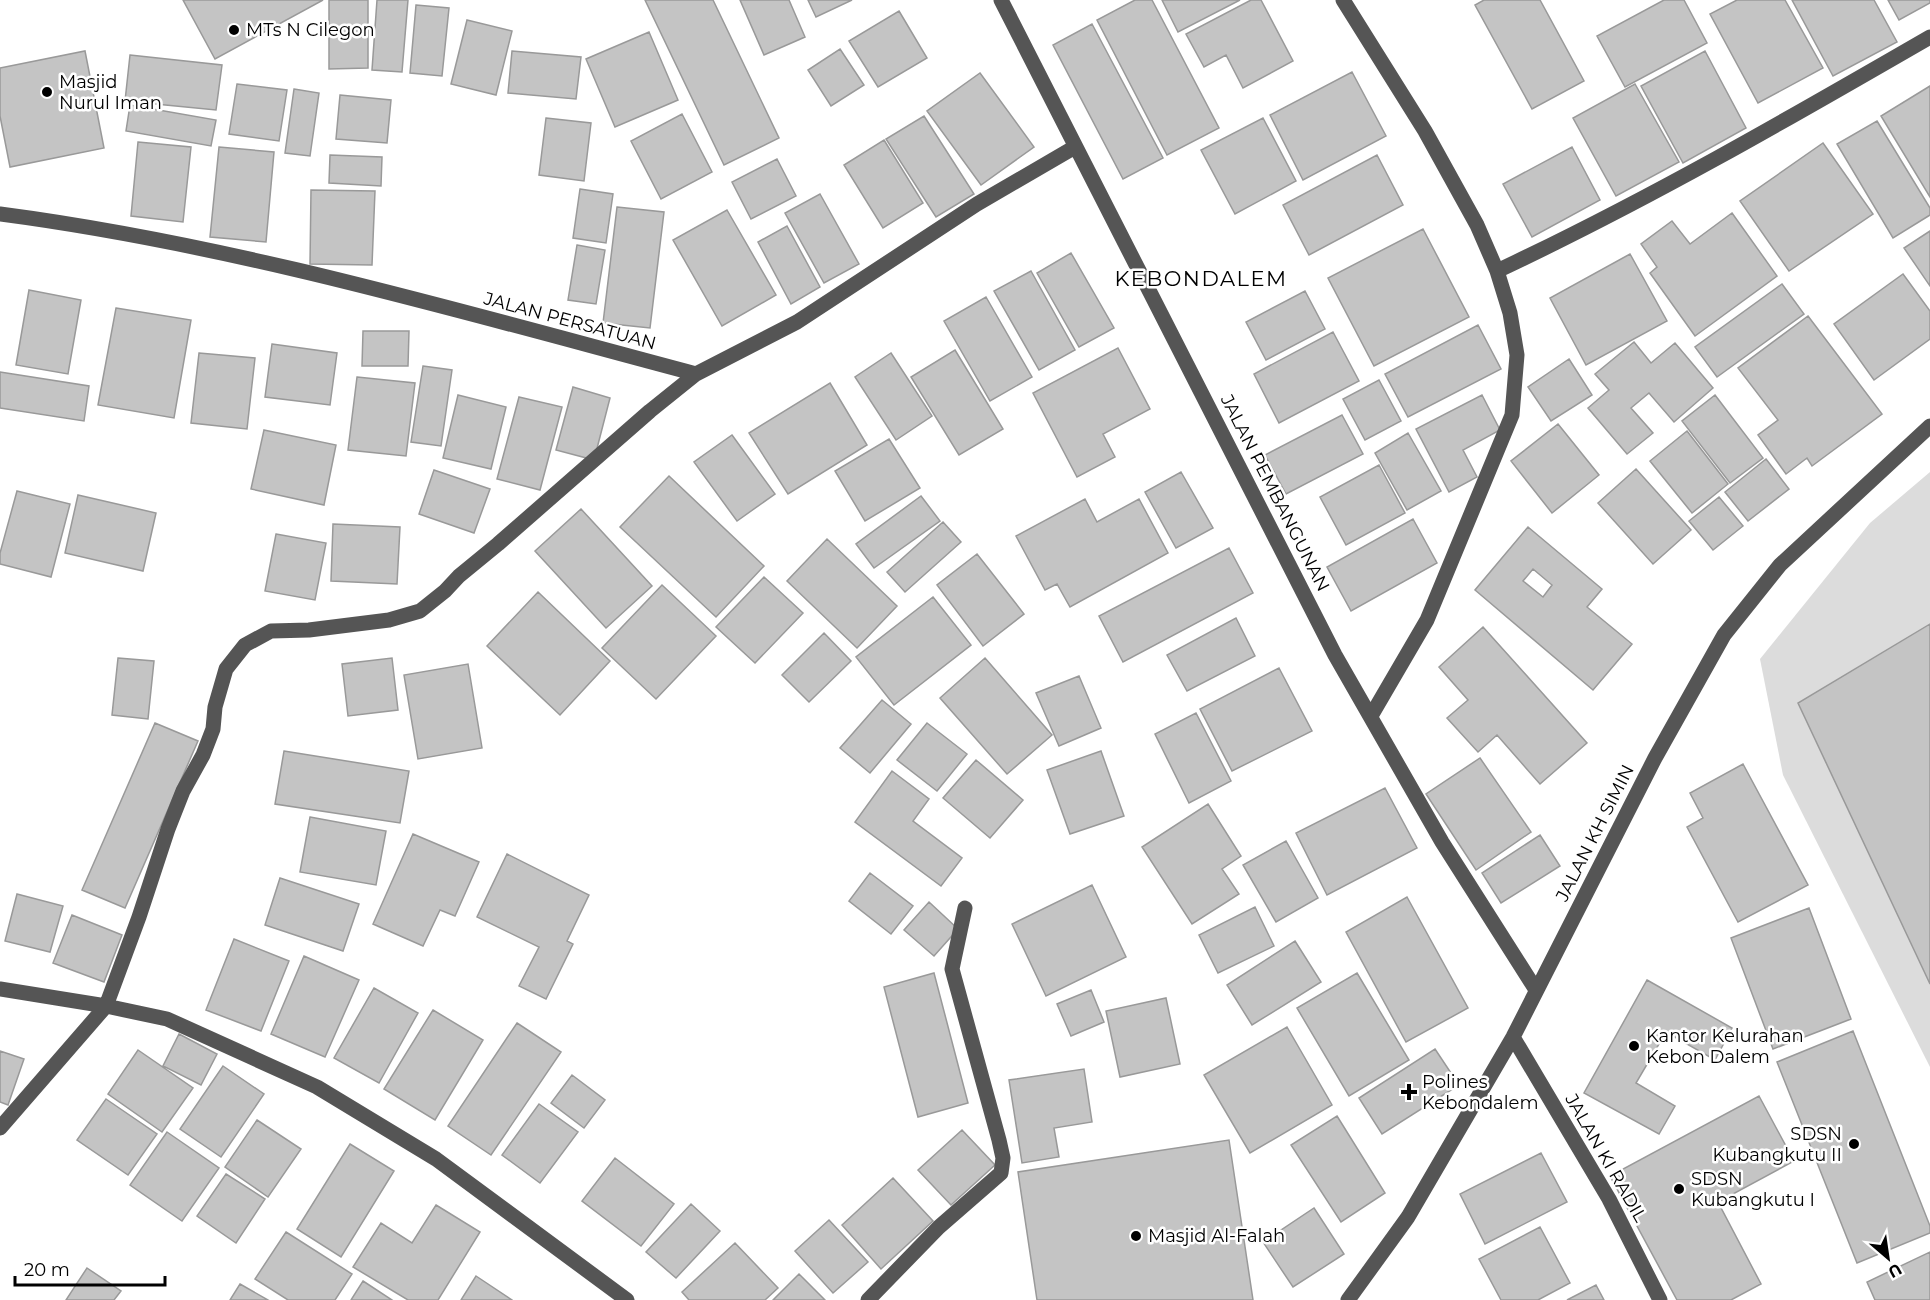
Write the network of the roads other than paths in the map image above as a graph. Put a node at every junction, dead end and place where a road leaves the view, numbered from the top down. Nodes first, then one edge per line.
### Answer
1 (1001, 0) edge
2 (1344, 0) edge
3 (1930, 38) edge
4 (1075, 147) junction
5 (0, 214) edge
6 (1497, 271) junction
7 (696, 374) junction
8 (1930, 426) edge
9 (1371, 716) junction
10 (965, 908) dead end
11 (0, 989) edge
12 (1536, 990) junction
13 (106, 1006) junction
14 (1513, 1037) junction
15 (0, 1128) edge
16 (627, 1300) edge
17 (868, 1300) edge
18 (1348, 1300) edge
19 (1660, 1300) edge

1 - 4 street, JALAN PEMBANGUNAN
2 - 6 street
3 - 6 street
4 - 7 street
4 - 9 street, JALAN PEMBANGUNAN
5 - 7 street, JALAN PERSATUAN
6 - 9 street
7 - 13 street
8 - 12 street, JALAN KH SIMIN
9 - 12 street, JALAN PEMBANGUNAN
10 - 17 street
11 - 13 street
12 - 14 street, JALAN KH SIMIN
13 - 15 street
13 - 16 street
14 - 18 street, JALAN KH SIMIN
14 - 19 street, JALAN KI RADIL

